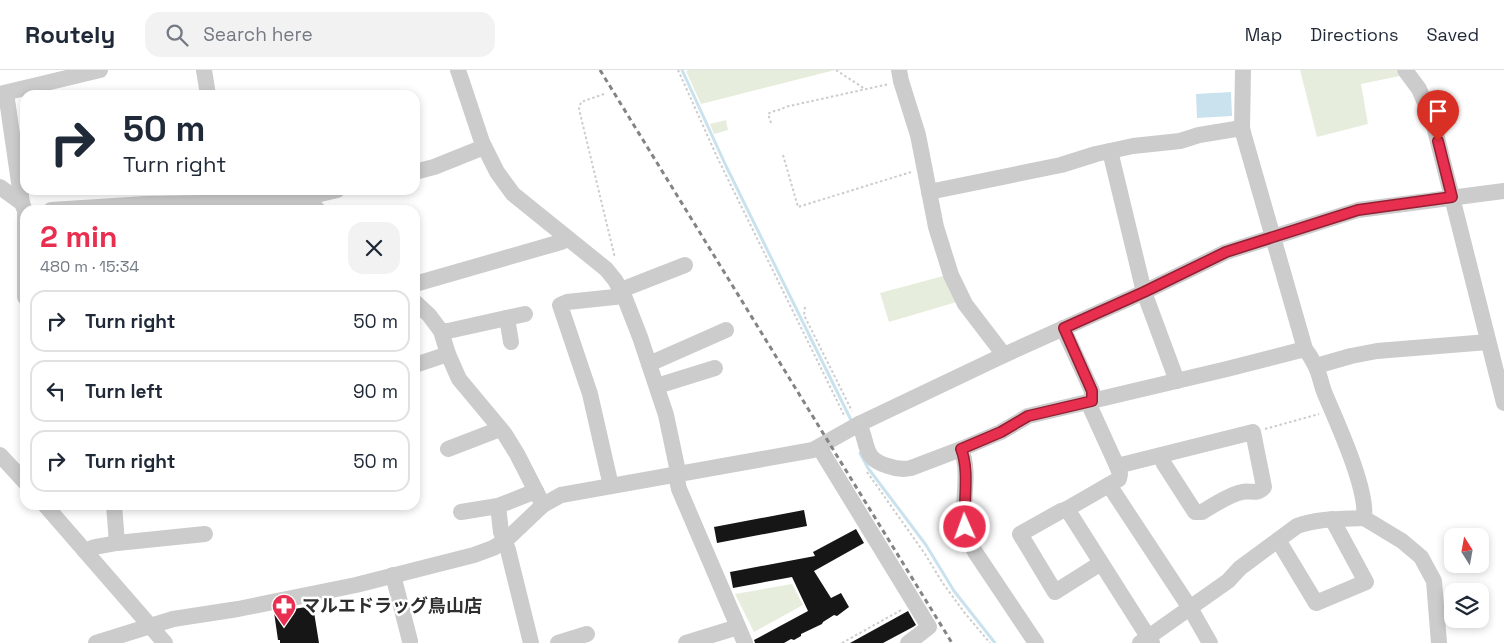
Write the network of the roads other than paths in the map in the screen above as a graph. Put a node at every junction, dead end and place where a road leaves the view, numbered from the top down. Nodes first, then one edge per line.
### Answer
1 (100, 70) edge
2 (204, 70) edge
3 (458, 70) edge
4 (1243, 70) edge
5 (1405, 70) edge
6 (900, 76) edge
7 (207, 90) edge
8 (3, 93) edge
9 (1242, 128) junction
10 (484, 147) junction
11 (1110, 151) junction
12 (420, 171) edge
13 (0, 187) edge
14 (20, 187) edge
15 (1504, 191) edge
16 (929, 192) junction
17 (316, 195) edge
18 (225, 197) edge
19 (1452, 197) junction
20 (20, 205) edge
21 (136, 205) edge
22 (301, 205) edge
23 (311, 205) edge
24 (1273, 236) junction
25 (567, 239) junction
26 (685, 266) dead end
27 (420, 283) edge
28 (1144, 292) junction
29 (622, 293) junction
30 (420, 307) edge
31 (525, 314) dead end
32 (507, 318) junction
33 (1064, 328) junction
34 (726, 330) dead end
35 (441, 331) junction
36 (511, 342) dead end
37 (1488, 342) junction
38 (1305, 348) junction
39 (448, 354) junction
40 (1004, 355) junction
41 (420, 363) edge
42 (649, 364) junction
43 (1316, 366) junction
44 (715, 368) dead end
45 (1177, 381) junction
46 (657, 386) junction
47 (1092, 401) junction
48 (1504, 403) edge
49 (855, 427) junction
50 (500, 429) junction
51 (819, 447) junction
52 (448, 449) dead end
53 (961, 449) junction
54 (0, 455) edge
55 (1161, 455) junction
56 (1117, 466) junction
57 (676, 475) junction
58 (20, 477) edge
59 (1109, 485) junction
60 (611, 486) junction
61 (540, 498) junction
62 (498, 506) junction
63 (1067, 509) junction
64 (49, 510) edge
65 (114, 510) edge
66 (461, 512) dead end
67 (1364, 518) junction
68 (1332, 519) junction
69 (205, 534) dead end
70 (1278, 540) junction
71 (505, 541) junction
72 (117, 543) junction
73 (85, 551) junction
74 (1101, 563) junction
75 (393, 575) junction
76 (1190, 608) junction
77 (150, 625) junction
78 (738, 627) junction
79 (587, 634) dead end
80 (410, 641) dead end
81 (1147, 641) edge
82 (96, 643) edge
83 (166, 643) edge
84 (531, 643) edge
85 (558, 643) edge
86 (686, 643) edge
87 (745, 643) edge
88 (908, 643) edge
89 (1036, 643) edge
90 (1210, 643) edge
91 (1439, 643) edge

1 - 8 street
2 - 7 street
3 - 10 street
4 - 9 street
5 - 19 street
6 - 16 street
8 - 14 street
9 - 11 street
9 - 24 street
10 - 12 street
10 - 25 street
11 - 16 street
11 - 28 street
13 - 20 street
15 - 19 street
16 - 40 street
17 - 23 street
18 - 21 street
18 - 22 street
19 - 24 street
19 - 37 street
24 - 28 street
24 - 38 street
25 - 27 street
25 - 29 street
26 - 29 street
28 - 33 street
28 - 45 street
29 - 42 street
29 - 60 street
30 - 35 street
31 - 32 street
32 - 35 street
32 - 36 street
33 - 40 street
33 - 47 street
34 - 42 street
35 - 39 street
37 - 43 street
37 - 48 street
38 - 43 street
38 - 45 street
39 - 41 street
39 - 50 street
40 - 49 street
42 - 46 street
43 - 67 street
44 - 46 street
45 - 47 street
46 - 57 street
47 - 53 street
47 - 56 street
49 - 51 street
49 - 53 street
50 - 52 street
50 - 61 street
51 - 57 street
51 - 88 street
53 - 89 street
54 - 58 street
55 - 55 street
55 - 56 street
56 - 59 street
57 - 60 street
57 - 78 street
59 - 63 street
59 - 76 street
60 - 61 street
61 - 62 street
61 - 71 street
62 - 66 street
62 - 71 street
63 - 74 street
63 - 74 street
64 - 73 street
65 - 72 street
67 - 68 street
67 - 91 street
68 - 70 street
68 - 70 street
69 - 72 street
70 - 76 street
71 - 75 street
71 - 84 street
72 - 73 street
73 - 77 street
74 - 81 street
75 - 77 street
75 - 80 street
76 - 81 street
76 - 90 street
77 - 82 street
77 - 83 street
78 - 86 street
78 - 87 street
79 - 85 street

